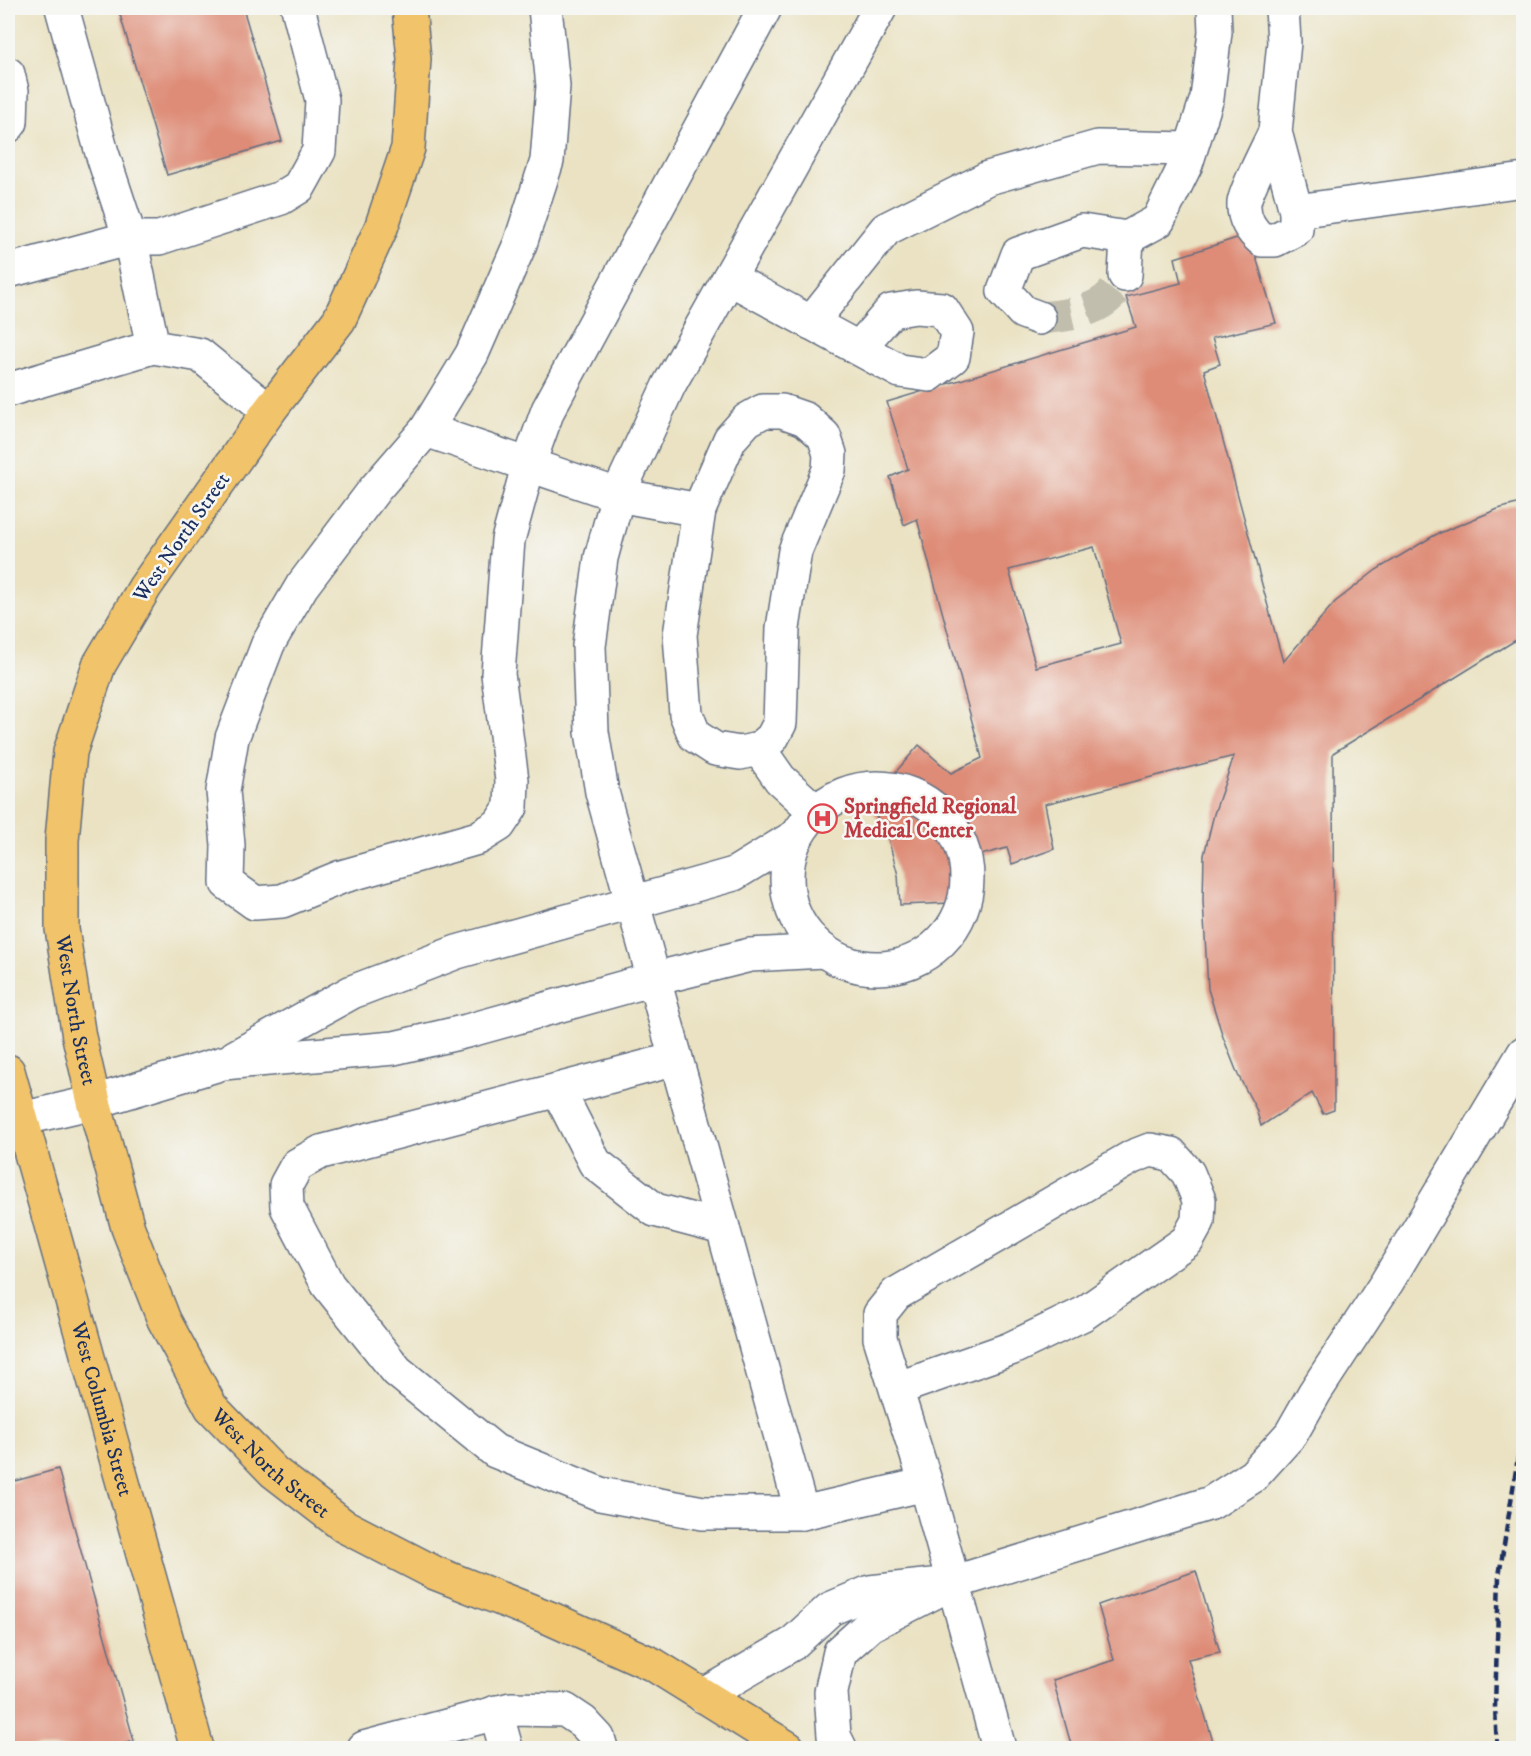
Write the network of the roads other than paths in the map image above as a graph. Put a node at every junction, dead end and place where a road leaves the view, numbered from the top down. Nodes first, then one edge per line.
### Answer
1 (62, 8) edge
2 (298, 8) edge
3 (409, 8) edge
4 (545, 8) edge
5 (765, 8) edge
6 (880, 8) edge
7 (1214, 8) edge
8 (1282, 8) edge
9 (8, 74) edge
10 (8, 126) edge
11 (1275, 132) junction
12 (1190, 150) junction
13 (1524, 180) edge
14 (1296, 211) junction
15 (129, 238) junction
16 (1127, 238) junction
17 (8, 271) edge
18 (1125, 275) tunnel mouth
19 (729, 278) junction
20 (1040, 318) tunnel mouth
21 (811, 323) junction
22 (153, 347) junction
23 (859, 348) dead end
24 (8, 390) edge
25 (269, 411) junction
26 (426, 430) junction
27 (529, 464) junction
28 (618, 495) junction
29 (699, 510) junction
30 (759, 749) junction
31 (806, 823) junction
32 (632, 902) junction
33 (824, 951) junction
34 (654, 979) junction
35 (1524, 1053) edge
36 (676, 1059) junction
37 (223, 1063) junction
38 (8, 1071) edge
39 (558, 1090) junction
40 (94, 1102) junction
41 (14, 1120) edge
42 (723, 1228) junction
43 (896, 1389) junction
44 (926, 1484) junction
45 (802, 1513) junction
46 (952, 1583) junction
47 (703, 1696) junction
48 (504, 1710) junction
49 (442, 1738) edge
50 (196, 1749) edge
51 (364, 1749) edge
52 (506, 1749) edge
53 (601, 1749) edge
54 (788, 1749) edge
55 (840, 1749) edge
56 (999, 1749) edge

1 - 15 street
2 - 15 street
3 - 25 main road, West North Street
4 - 26 street
5 - 27 street
6 - 19 street
7 - 12 street
8 - 11 street
9 - 10 street
11 - 14 street
11 - 14 street
12 - 16 street
12 - 21 street
13 - 14 street
15 - 17 street
15 - 22 street
16 - 18 street
16 - 20 street
19 - 21 street
19 - 28 street
21 - 23 street
22 - 24 street
22 - 25 street
25 - 40 main road, West North Street
26 - 27 street
26 - 27 street
27 - 28 street
28 - 29 street
28 - 32 street
29 - 30 street
29 - 30 street
30 - 31 street
31 - 32 street
31 - 33 street
31 - 33 street
32 - 34 street
32 - 37 street
33 - 34 street
34 - 36 street
34 - 37 street
35 - 46 street
36 - 39 street
36 - 42 street
37 - 40 street
38 - 41 main road, West Columbia Street
39 - 42 street
39 - 45 street
40 - 41 street
40 - 47 main road, West North Street
41 - 50 main road, West Columbia Street
42 - 45 street
43 - 43 street
43 - 44 street
44 - 45 street
44 - 46 street
46 - 47 street
46 - 55 street
46 - 56 street
47 - 54 main road, West North Street
48 - 49 street
48 - 52 street
48 - 53 street
49 - 51 street

